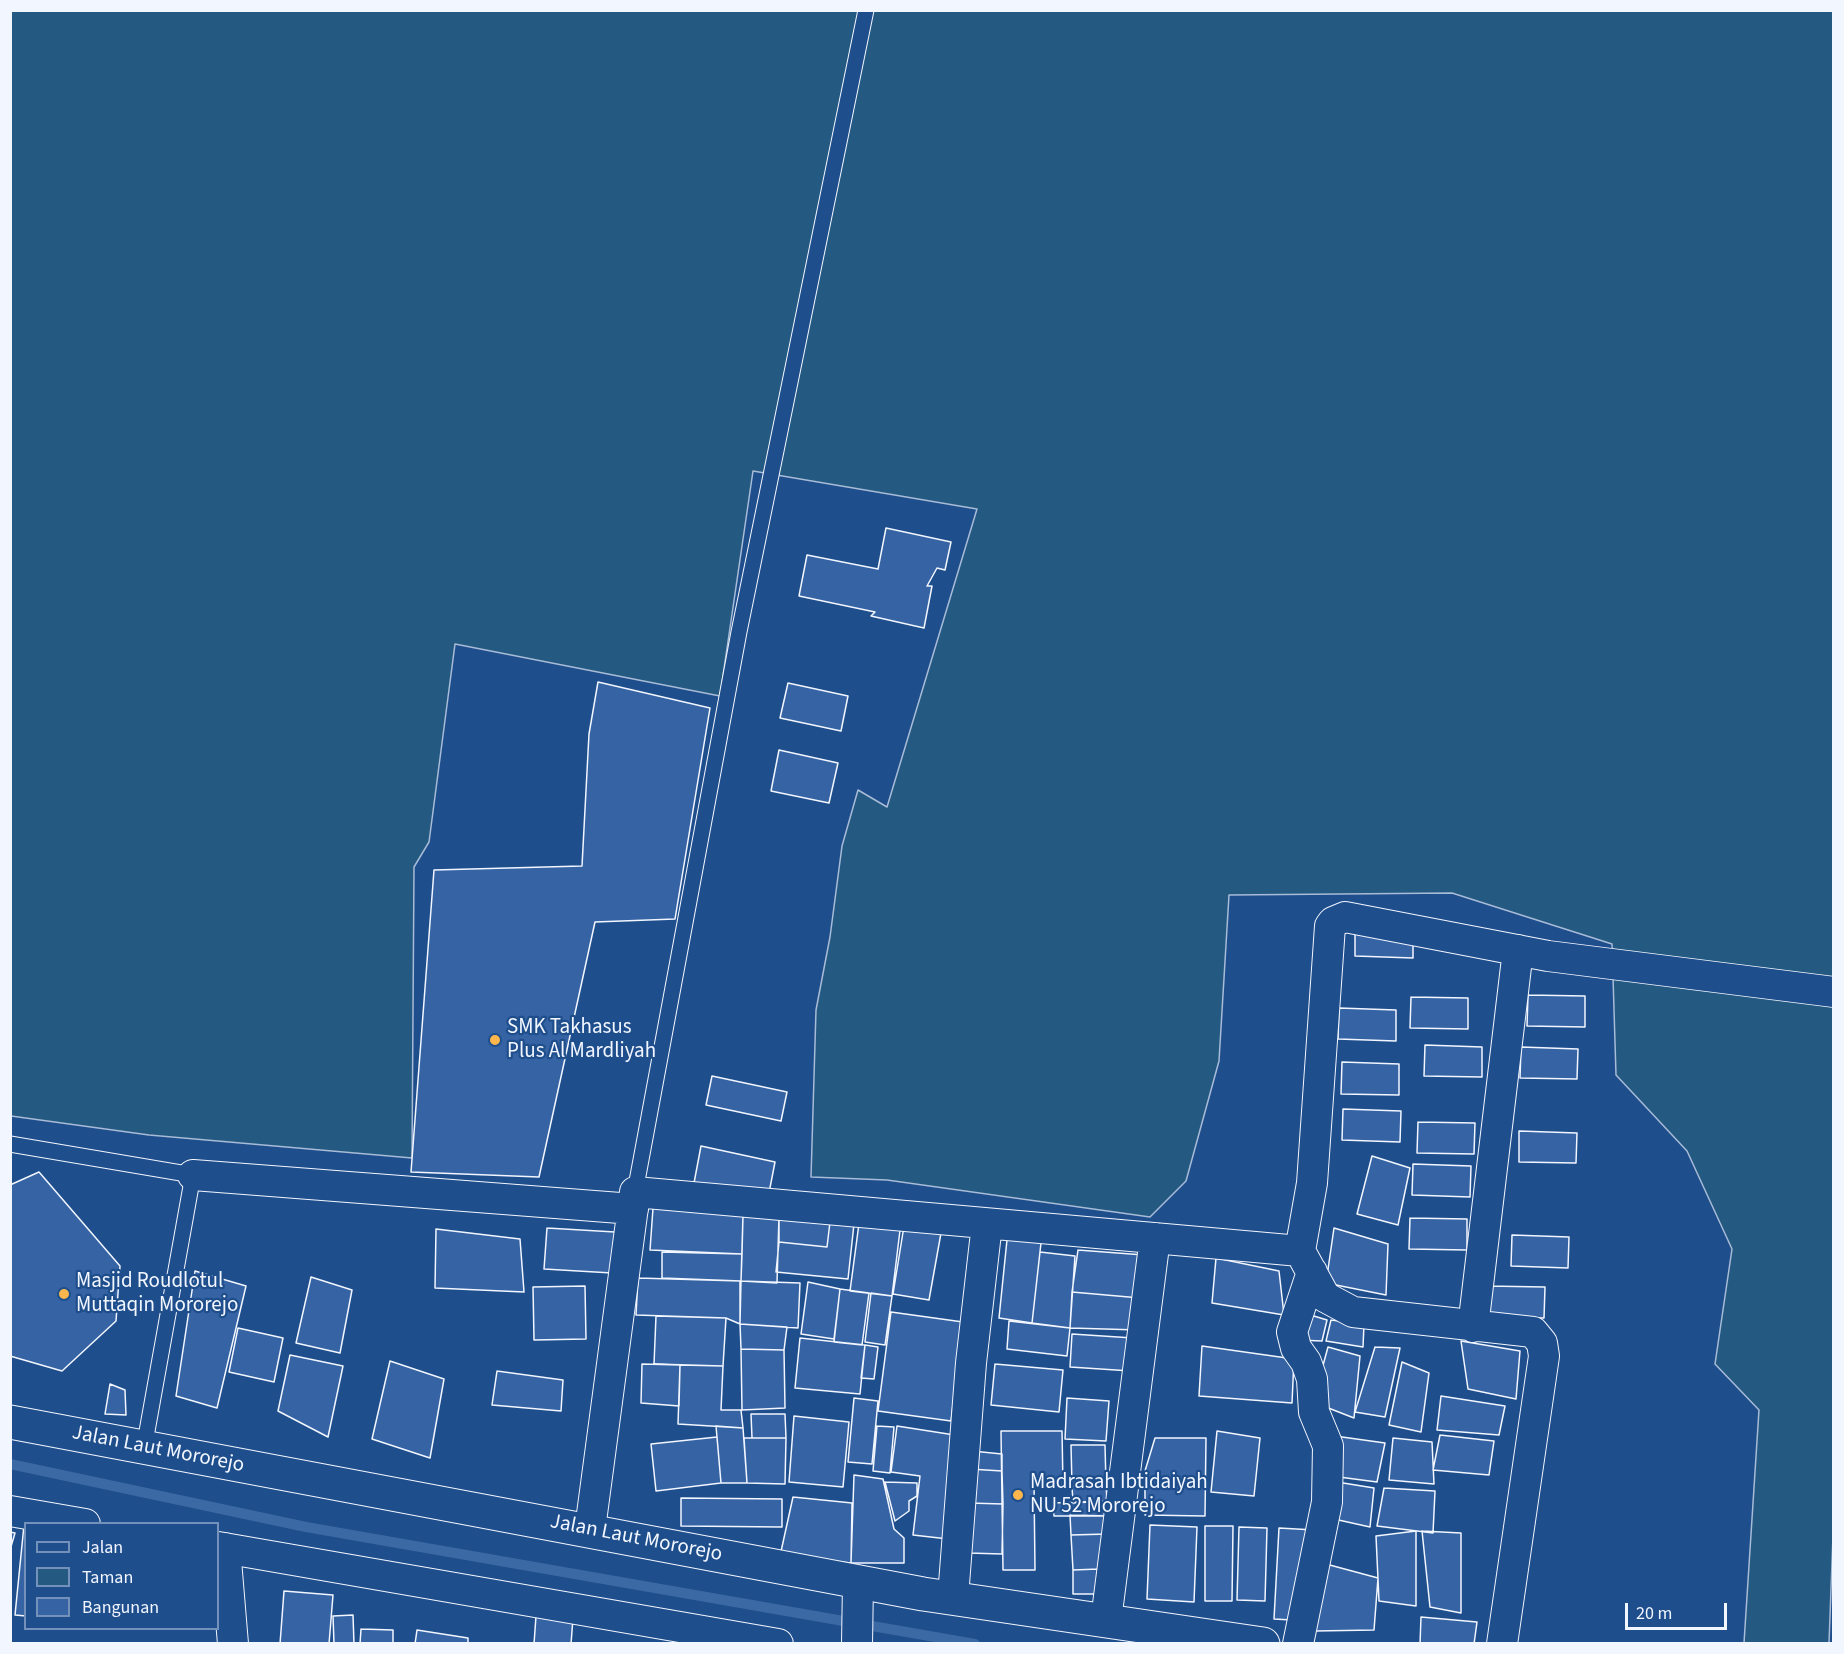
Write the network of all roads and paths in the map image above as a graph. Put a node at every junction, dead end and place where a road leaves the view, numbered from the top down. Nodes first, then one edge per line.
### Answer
1 (866, 10) edge
2 (1518, 950) junction
3 (1833, 992) edge
4 (10, 1144) edge
5 (193, 1174) junction
6 (634, 1200) junction
7 (987, 1224) junction
8 (1155, 1238) junction
9 (1306, 1261) junction
10 (1473, 1328) junction
11 (10, 1422) edge
12 (144, 1448) junction
13 (10, 1511) edge
14 (73, 1522) edge
15 (590, 1529) junction
16 (221, 1547) edge
17 (858, 1582) junction
18 (953, 1597) junction
19 (1106, 1620) junction
20 (729, 1639) edge
21 (233, 1644) edge
22 (778, 1644) edge
23 (857, 1644) edge
24 (1263, 1644) edge
25 (1298, 1644) edge
26 (1502, 1644) edge

1 - 6 lane
2 - 3 street
2 - 9 street
2 - 10 street
4 - 5 lane
5 - 6 street
5 - 12 lane
6 - 7 street
6 - 15 street
7 - 8 street
7 - 18 street
8 - 9 street
8 - 19 street
9 - 10 street
9 - 25 street
10 - 26 street
11 - 12 street, Jalan Laut Mororejo
12 - 15 street, Jalan Laut Mororejo
13 - 14 street
15 - 17 street, Jalan Laut Mororejo
16 - 20 street
16 - 21 street
17 - 18 street, Jalan Laut Mororejo
17 - 23 street
18 - 19 street, Jalan Laut Mororejo
19 - 24 street, Jalan Laut Mororejo
20 - 22 street

